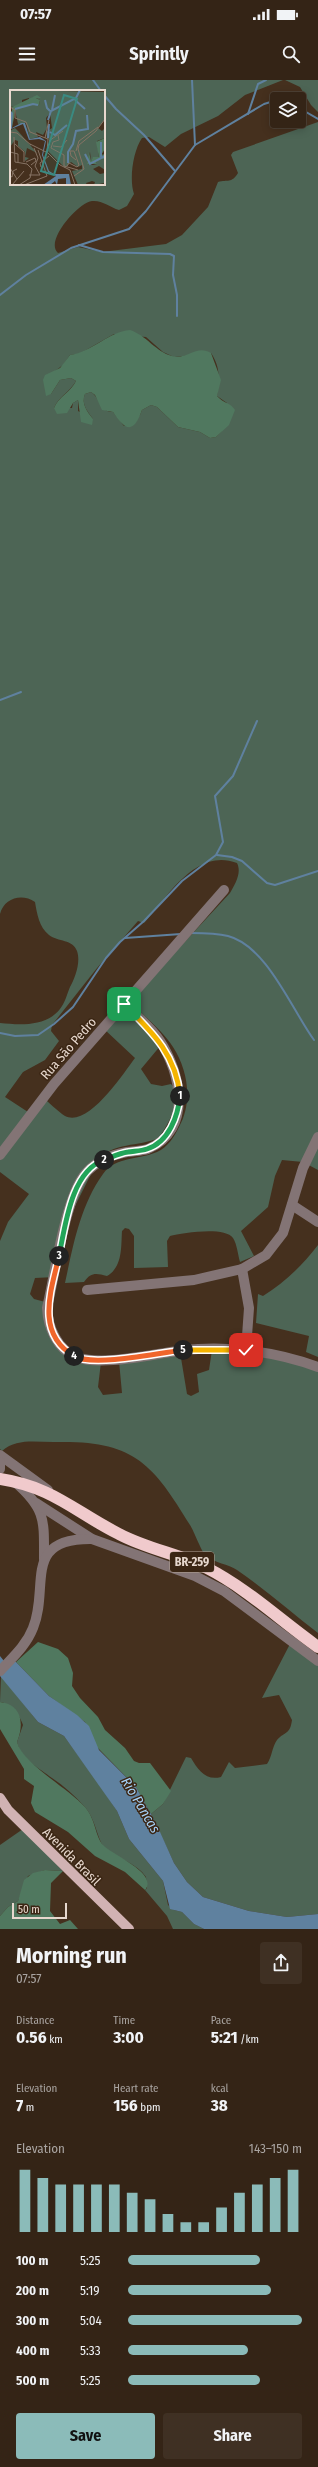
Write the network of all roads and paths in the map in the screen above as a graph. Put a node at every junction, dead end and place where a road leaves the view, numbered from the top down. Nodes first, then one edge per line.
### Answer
1 (224, 890) dead end
2 (124, 1004) junction
3 (318, 1137) edge
4 (0, 1155) edge
5 (292, 1205) junction
6 (318, 1222) edge
7 (242, 1270) junction
8 (87, 1290) dead end
9 (246, 1350) junction
10 (318, 1367) edge
11 (0, 1455) edge
12 (0, 1462) edge
13 (0, 1469) edge
14 (0, 1479) edge
15 (13, 1481) junction
16 (56, 1495) junction
17 (36, 1503) junction
18 (92, 1539) junction
19 (44, 1559) junction
20 (318, 1647) edge
21 (318, 1662) edge
22 (0, 1672) edge
23 (0, 1798) edge
24 (129, 1929) edge

1 - 2 street, Rua São Pedro
2 - 4 street, Rua São Pedro
2 - 9 street
3 - 5 street
5 - 6 street
5 - 7 street
7 - 8 street
7 - 9 street
9 - 10 street
11 - 16 street
12 - 13 street
14 - 15 highway, BR-259
15 - 16 highway, BR-259
15 - 17 street
16 - 20 highway, BR-259
17 - 18 street
17 - 19 street
18 - 19 street
18 - 21 street
19 - 22 street
23 - 24 main road, Avenida Brasil

